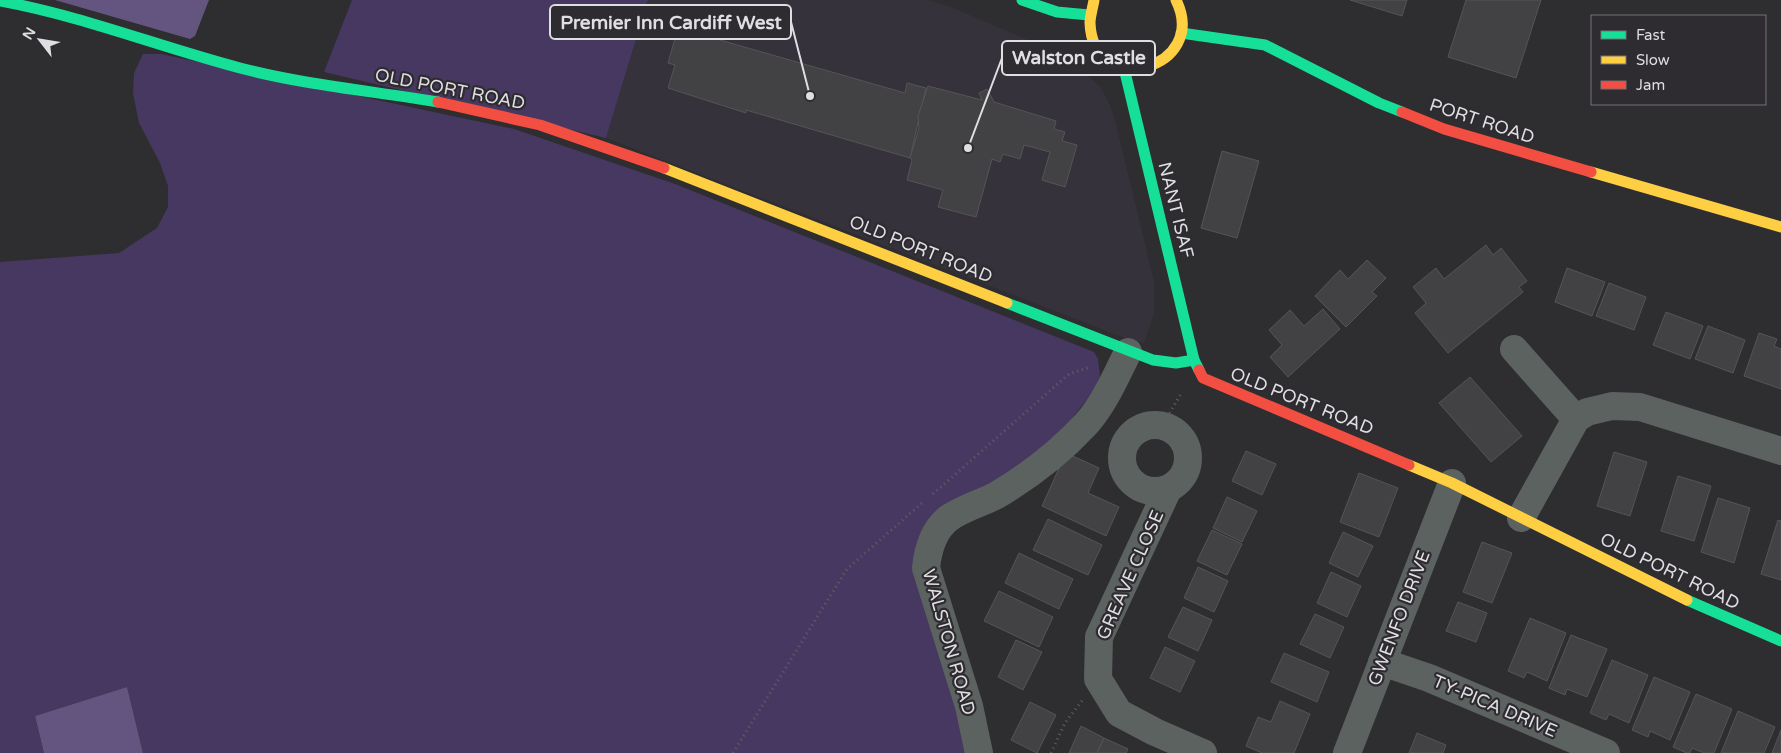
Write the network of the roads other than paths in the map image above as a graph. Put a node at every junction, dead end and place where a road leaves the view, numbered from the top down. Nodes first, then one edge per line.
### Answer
1 (1022, 0) edge
2 (1094, 0) edge
3 (1176, 0) edge
4 (0, 1) edge
5 (1089, 15) junction
6 (1181, 33) junction
7 (1124, 68) junction
8 (1781, 227) edge
9 (1514, 349) dead end
10 (1128, 352) junction
11 (1194, 360) junction
12 (1576, 419) junction
13 (1781, 451) edge
14 (1452, 484) junction
15 (1168, 489) junction
16 (1521, 518) junction
17 (1781, 641) edge
18 (1382, 662) junction
19 (979, 753) edge
20 (1203, 753) edge
21 (1347, 753) edge
22 (1606, 753) edge

1 - 5 street
2 - 5 street
3 - 6 street
4 - 10 street, OLD PORT ROAD
5 - 7 street
6 - 7 street
6 - 8 street, PORT ROAD
7 - 11 street, NANT ISAF
9 - 12 street
10 - 11 street, OLD PORT ROAD
10 - 19 street, WALSTON ROAD
11 - 14 street, OLD PORT ROAD
12 - 13 street
12 - 16 street
14 - 16 street, OLD PORT ROAD
14 - 18 street, GWENFO DRIVE
15 - 15 street, GREAVE CLOSE
15 - 20 street, GREAVE CLOSE
16 - 17 street, OLD PORT ROAD
18 - 21 street, GWENFO DRIVE
18 - 22 street, TY-PICA DRIVE

